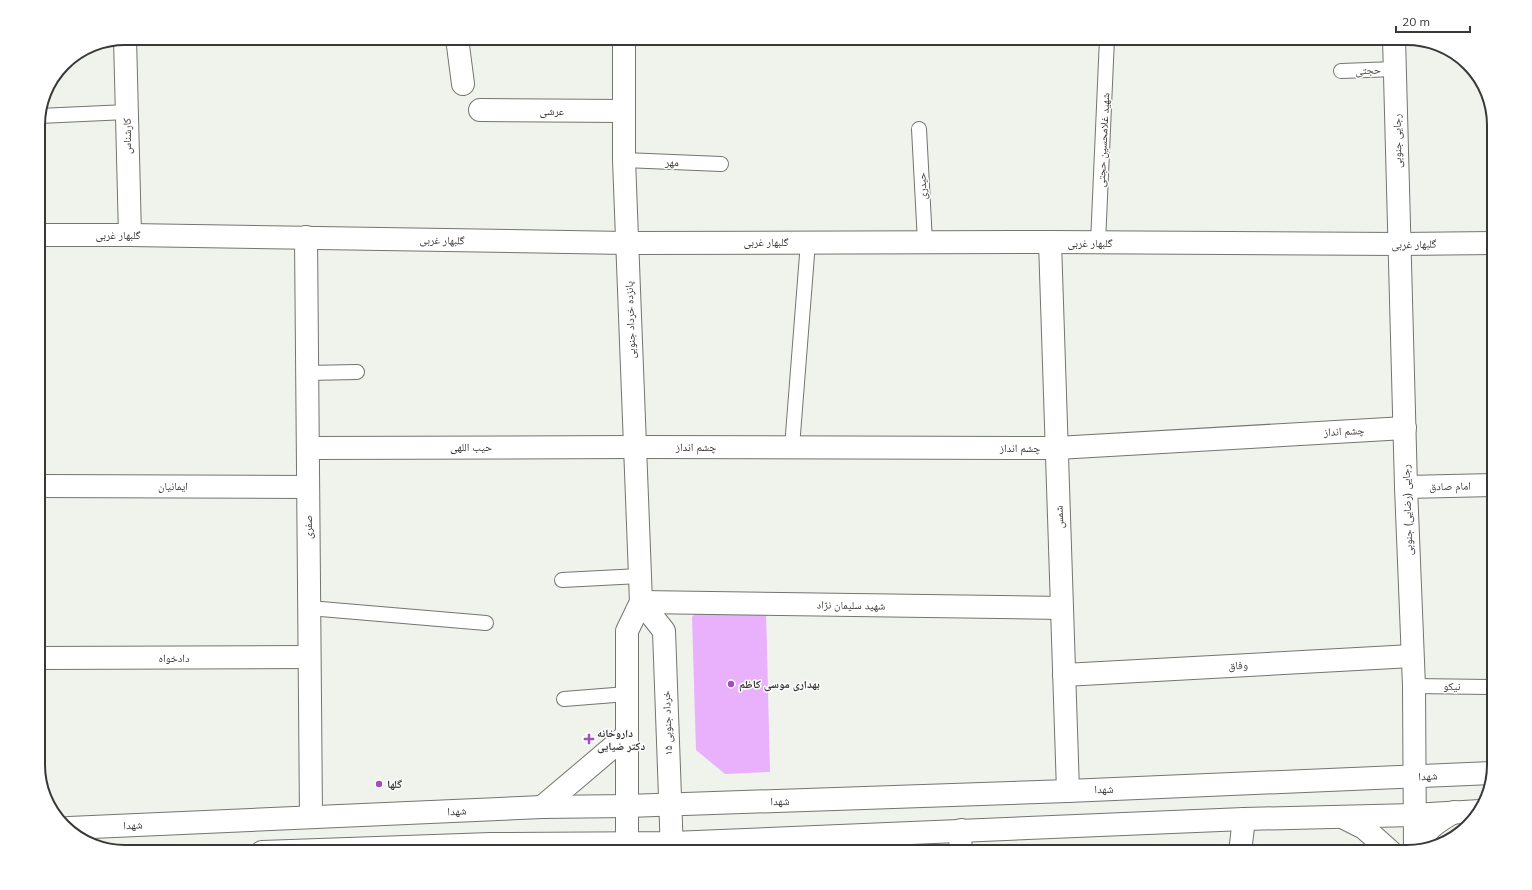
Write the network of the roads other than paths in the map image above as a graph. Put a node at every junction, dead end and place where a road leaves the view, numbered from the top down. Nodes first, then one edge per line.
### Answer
1 (125, 45) edge
2 (458, 45) edge
3 (624, 45) edge
4 (1107, 45) edge
5 (1394, 45) edge
6 (1395, 69) junction
7 (1341, 72) dead end
8 (463, 84) dead end
9 (480, 110) dead end
10 (624, 111) junction
11 (127, 112) junction
12 (46, 116) edge
13 (919, 129) dead end
14 (624, 160) junction
15 (721, 164) dead end
16 (45, 235) edge
17 (130, 235) junction
18 (306, 237) junction
19 (808, 242) junction
20 (925, 242) junction
21 (1050, 242) junction
22 (627, 243) junction
23 (1098, 243) junction
24 (1487, 243) edge
25 (1399, 244) junction
26 (357, 372) dead end
27 (307, 373) junction
28 (1405, 428) junction
29 (635, 447) junction
30 (792, 447) junction
31 (308, 448) junction
32 (1057, 448) junction
33 (1487, 485) edge
34 (45, 486) edge
35 (308, 487) junction
36 (1406, 487) junction
37 (640, 576) junction
38 (562, 580) dead end
39 (641, 602) junction
40 (309, 608) junction
41 (1062, 608) junction
42 (486, 622) dead end
43 (1412, 656) junction
44 (309, 657) junction
45 (45, 658) edge
46 (1064, 675) junction
47 (1414, 686) junction
48 (1487, 687) edge
49 (627, 694) junction
50 (564, 699) dead end
51 (627, 735) junction
52 (1486, 772) edge
53 (1413, 776) junction
54 (1068, 791) junction
55 (670, 805) junction
56 (627, 806) junction
57 (542, 807) junction
58 (1472, 811) edge
59 (1454, 812) junction
60 (1414, 815) junction
61 (1342, 816) junction
62 (311, 817) junction
63 (1244, 819) junction
64 (76, 828) edge
65 (961, 830) junction
66 (1415, 844) edge
67 (1419, 844) edge
68 (627, 845) edge
69 (672, 845) edge
70 (796, 845) edge
71 (960, 845) edge
72 (1241, 845) edge
73 (1383, 845) edge

1 - 11 street, کارشناس
2 - 8 street
3 - 10 street, پانزده خرداد جنوبی
4 - 23 lane, شهید غلامحسین حجتی
5 - 6 street, رجایی جنوبی
6 - 7 lane, حجتی
6 - 25 street, رجایی جنوبی
9 - 10 street, عرشی
10 - 14 street, پانزده خرداد جنوبی
11 - 12 lane
11 - 17 street, کارشناس
13 - 20 lane, حیدری
14 - 15 lane, مهر
14 - 22 street, پانزده خرداد جنوبی
16 - 17 street, گلبهار غربی
17 - 18 street, گلبهار غربی
18 - 22 street, گلبهار غربی
18 - 27 street, صفری
19 - 20 street, گلبهار غربی
19 - 22 street, گلبهار غربی
19 - 30 lane
20 - 21 street, گلبهار غربی
21 - 23 street, گلبهار غربی
21 - 32 street, شمس
22 - 29 street, پانزده خرداد جنوبی
23 - 25 street, گلبهار غربی
24 - 25 street, گلبهار غربی
25 - 28 street, رجایی (رضایی) جنوبی
26 - 27 lane
27 - 31 street, صفری
28 - 32 street, چشم انداز
28 - 36 street, رجایی (رضایی) جنوبی
29 - 30 street, چشم انداز
29 - 31 street, حیب اللهی
29 - 37 street, پانزده خرداد جنوبی
30 - 32 street, چشم انداز
31 - 35 street, صفری
32 - 41 street, شمس
33 - 36 street, امام صادق
34 - 35 street, ایمانیان
35 - 40 street, صفری
36 - 43 street, رجایی (رضایی) جنوبی
37 - 38 lane
37 - 39 street, پانزده خرداد جنوبی
39 - 41 street, شهید سلیمان نژاد
39 - 49 street
39 - 55 street, ۱۵ خرداد جنوبی
40 - 42 lane
40 - 44 street, صفری
41 - 46 street, شمس
43 - 46 street, وفاق
43 - 47 street, رجایی (رضایی) جنوبی
44 - 45 street, دادخواه
44 - 62 street, صفری
46 - 54 street, شمس
47 - 48 lane, نیکو
47 - 53 street, رجایی (رضایی) جنوبی
49 - 50 lane
49 - 51 street
51 - 56 street
51 - 57 street
52 - 53 street, شهدا
53 - 54 street, شهدا
53 - 60 street, رجایی (رضایی) جنوبی
54 - 55 street, شهدا
55 - 56 street, شهدا
55 - 69 street, ۱۵ خرداد جنوبی
56 - 57 street, شهدا
56 - 68 street
57 - 62 street, شهدا
58 - 59 street
59 - 60 street
59 - 67 street
60 - 61 street
60 - 66 street
61 - 63 street
61 - 73 street
62 - 64 street, شهدا
63 - 65 street
63 - 72 street
65 - 70 street
65 - 71 street

